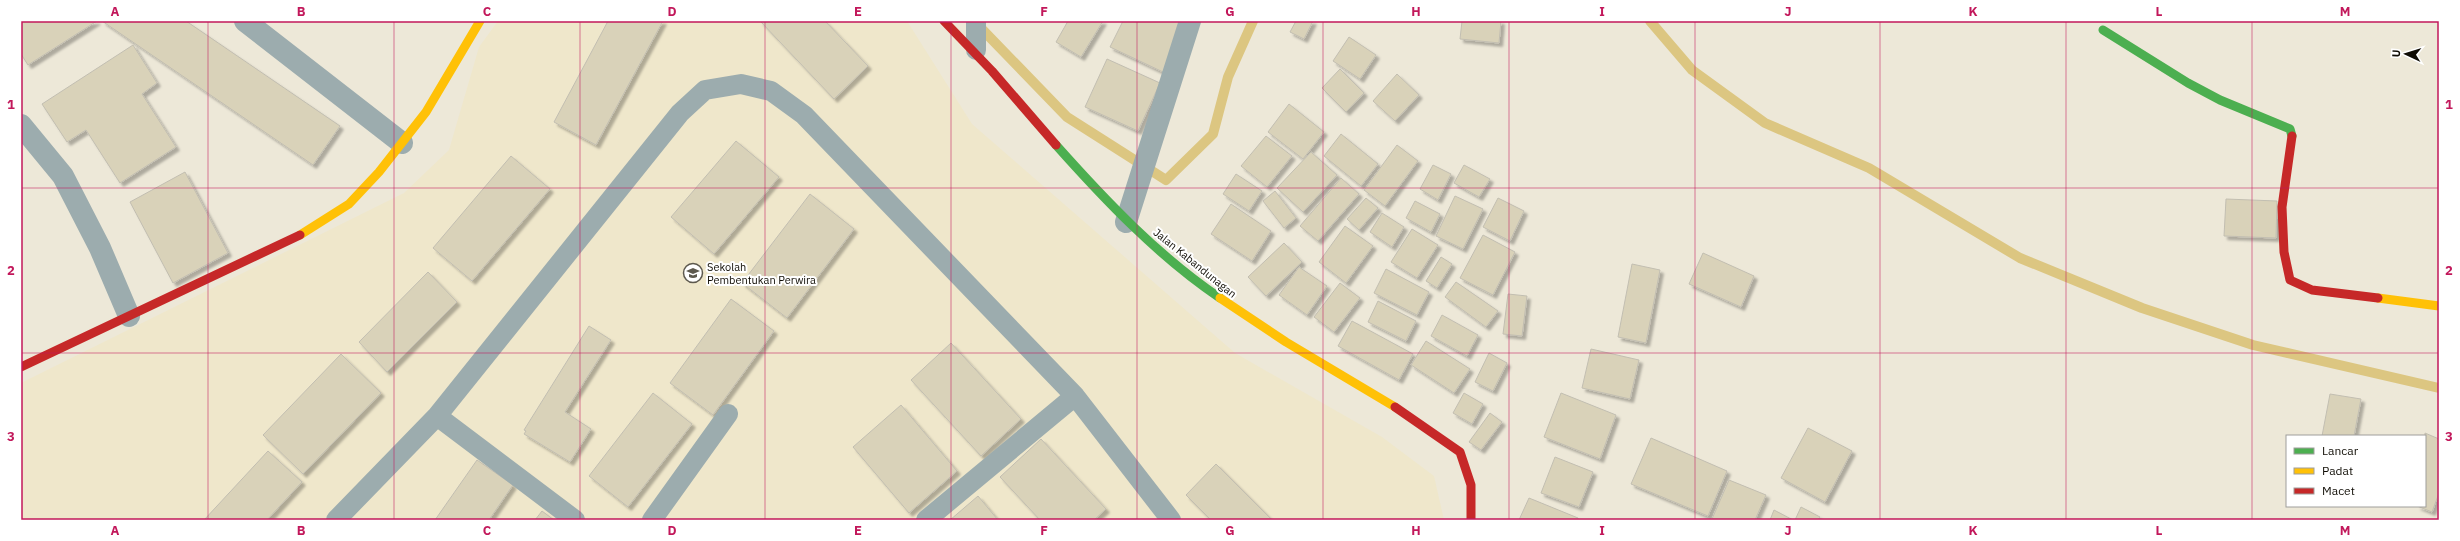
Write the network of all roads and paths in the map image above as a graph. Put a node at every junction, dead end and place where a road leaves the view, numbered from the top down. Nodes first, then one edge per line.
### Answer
1 (245, 21) edge
2 (480, 21) edge
3 (944, 21) edge
4 (976, 21) edge
5 (1190, 21) edge
6 (2103, 30) dead end
7 (976, 50) junction
8 (21, 125) edge
9 (402, 143) junction
10 (1126, 222) junction
11 (2439, 306) edge
12 (129, 316) junction
13 (21, 367) edge
14 (1075, 396) junction
15 (728, 414) dead end
16 (437, 416) junction
17 (336, 520) edge
18 (575, 520) edge
19 (652, 520) edge
20 (926, 520) edge
21 (1171, 520) edge
22 (1471, 520) edge

1 - 9 street
2 - 9 street
3 - 7 street, Jalan Kabandunagan
4 - 7 lane
5 - 10 street
6 - 11 street
7 - 10 street, Jalan Kabandunagan
8 - 12 street
9 - 12 street
10 - 22 street, Jalan Kabandunagan
12 - 13 street
14 - 16 lane
14 - 20 lane
14 - 21 lane
15 - 19 lane
16 - 17 lane
16 - 18 lane

